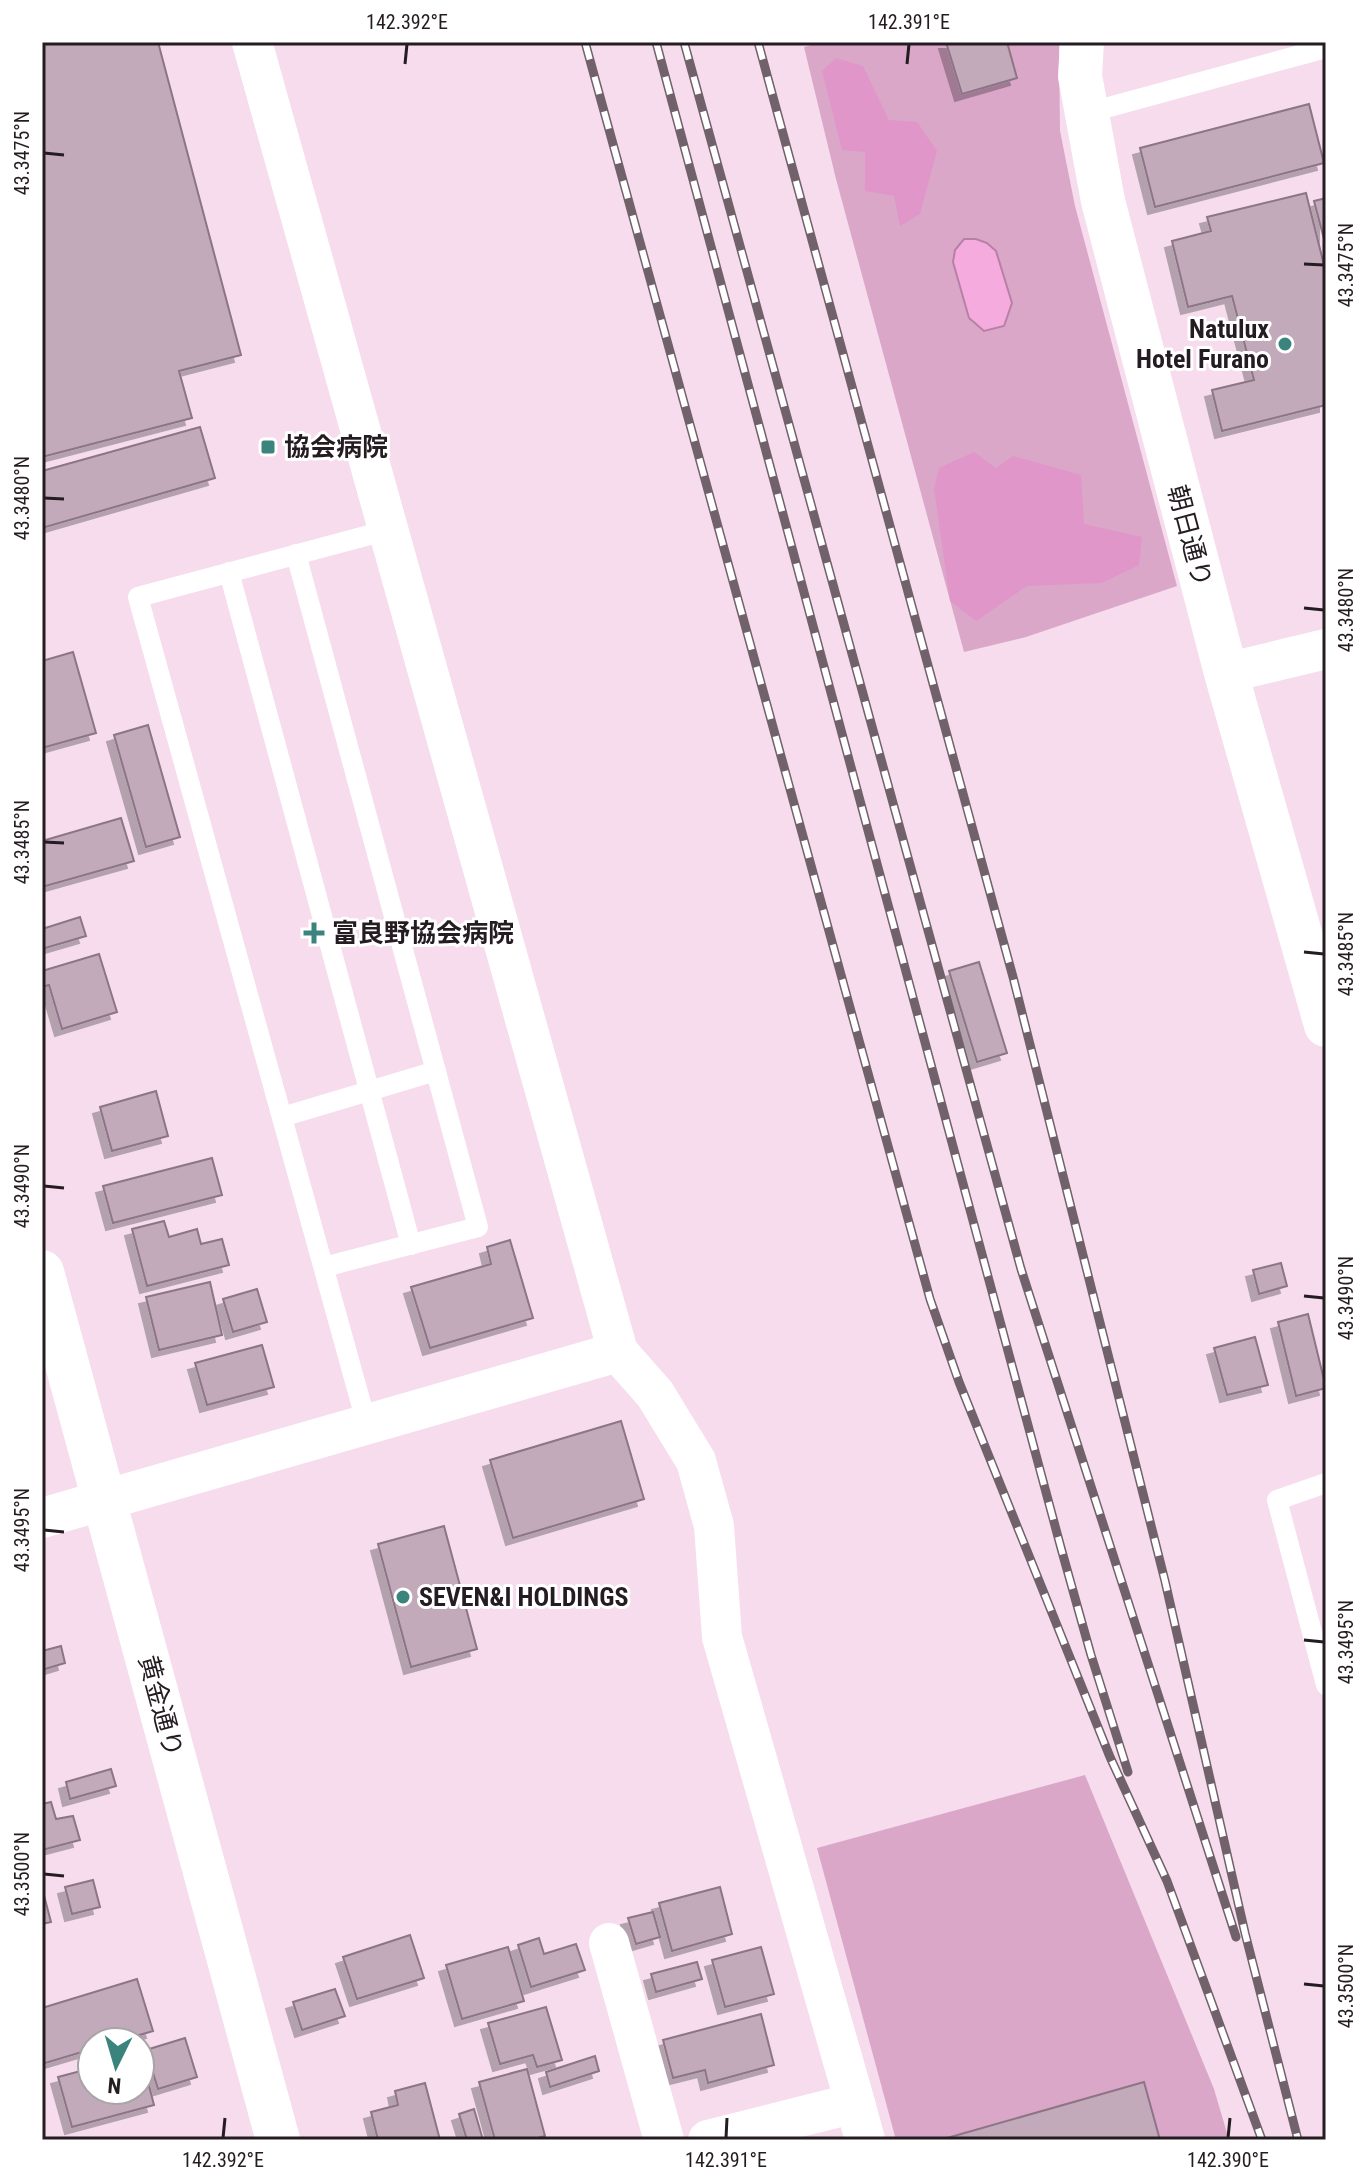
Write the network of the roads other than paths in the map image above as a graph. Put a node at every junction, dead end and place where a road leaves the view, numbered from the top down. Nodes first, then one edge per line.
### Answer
1 (252, 42) edge
2 (1082, 42) edge
3 (1326, 48) edge
4 (1087, 113) junction
5 (388, 530) junction
6 (296, 554) junction
7 (229, 572) junction
8 (1326, 649) edge
9 (1226, 673) junction
10 (1316, 957) edge
11 (1326, 1025) edge
12 (436, 1071) junction
13 (369, 1090) junction
14 (282, 1117) junction
15 (411, 1245) junction
16 (324, 1267) junction
17 (42, 1272) edge
18 (618, 1352) junction
19 (367, 1425) junction
20 (1326, 1483) edge
21 (106, 1501) junction
22 (42, 1518) edge
23 (1326, 1685) edge
24 (609, 1943) dead end
25 (860, 2121) edge
26 (278, 2140) edge
27 (664, 2140) edge
28 (708, 2140) edge

1 - 5 street
2 - 4 street, 朝日通り
3 - 4 lane
4 - 9 street, 朝日通り
5 - 6 lane
5 - 18 street
6 - 7 lane
6 - 12 lane
7 - 13 lane
7 - 14 lane
8 - 9 street
9 - 10 street, 朝日通り
10 - 11 street, 朝日通り
12 - 13 lane
12 - 15 lane
13 - 14 lane
13 - 15 lane
14 - 16 lane
15 - 16 lane
16 - 19 lane
17 - 21 street, 黄金通り
18 - 19 street
18 - 25 street
19 - 21 street
20 - 23 lane
21 - 22 street
21 - 26 street, 黄金通り
24 - 27 street
25 - 28 street

